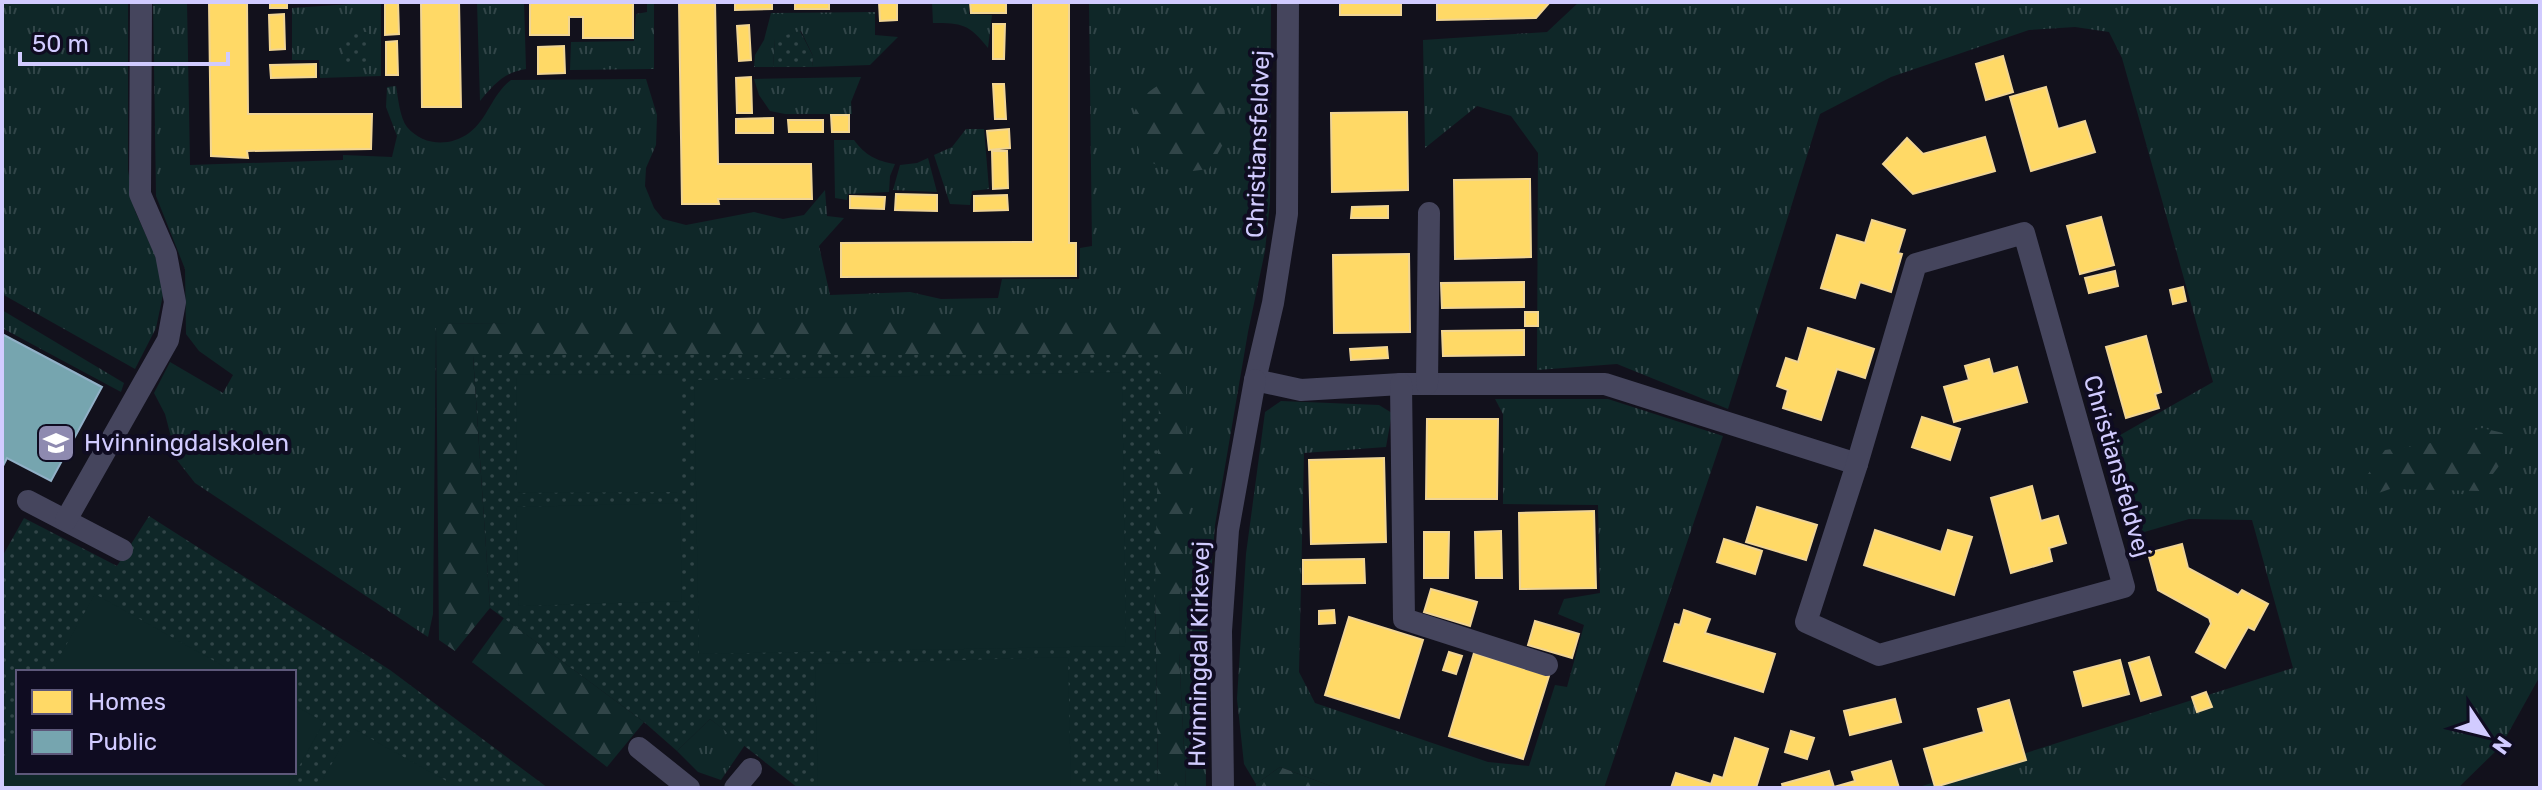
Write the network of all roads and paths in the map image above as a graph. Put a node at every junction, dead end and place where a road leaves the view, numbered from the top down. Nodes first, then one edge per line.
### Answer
1 (141, 2) edge
2 (1288, 2) edge
3 (1429, 213) dead end
4 (1255, 380) junction
5 (1401, 384) junction
6 (1427, 384) junction
7 (1857, 464) junction
8 (28, 501) dead end
9 (66, 520) junction
10 (122, 550) dead end
11 (1547, 665) dead end
12 (639, 748) dead end
13 (751, 769) dead end
14 (689, 788) edge
15 (735, 788) edge
16 (1223, 788) edge

1 - 9 street
2 - 4 street, Christiansfeldvej
3 - 6 street
4 - 5 street
4 - 16 street, Hvinningdal Kirkevej
5 - 6 street
5 - 11 street
6 - 7 street
7 - 7 street, Christiansfeldvej
8 - 9 street
9 - 10 street
12 - 14 street
13 - 15 street

